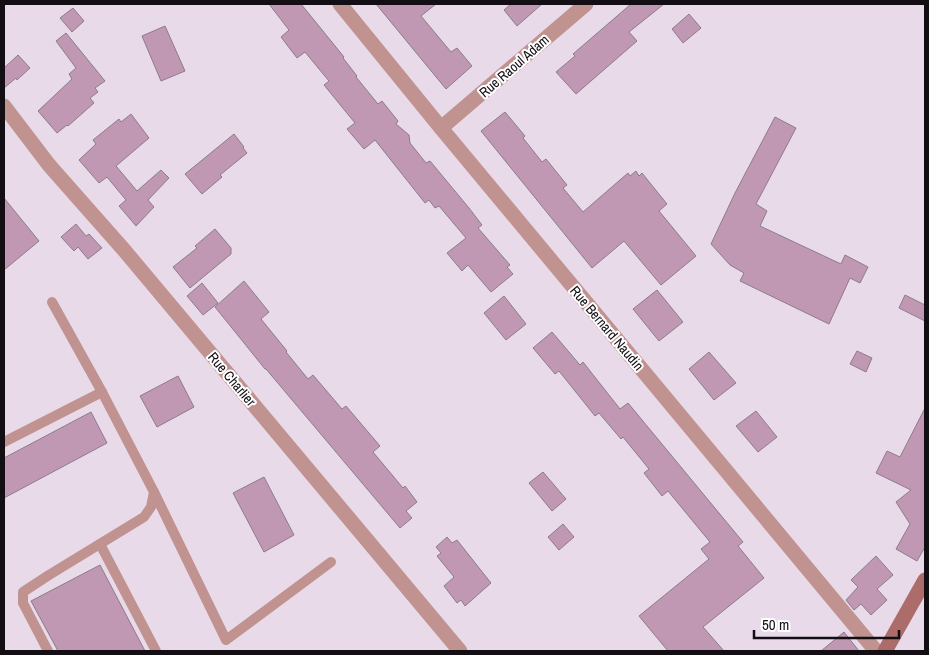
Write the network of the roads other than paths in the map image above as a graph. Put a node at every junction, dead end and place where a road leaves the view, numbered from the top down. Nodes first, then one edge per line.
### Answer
1 (340, 4) edge
2 (586, 4) edge
3 (4, 106) edge
4 (441, 128) junction
5 (52, 302) dead end
6 (102, 392) junction
7 (4, 442) edge
8 (154, 492) junction
9 (100, 544) junction
10 (331, 562) dead end
11 (925, 580) edge
12 (48, 651) edge
13 (156, 651) edge
14 (460, 651) edge
15 (876, 651) edge
16 (885, 651) edge

1 - 4 street, Rue Bernard Naudin
2 - 4 street, Rue Raoul Adam
3 - 14 street, Rue Charlier
4 - 15 street, Rue Bernard Naudin
5 - 6 lane
6 - 7 lane
6 - 8 lane
8 - 9 lane
8 - 10 lane
9 - 12 lane
9 - 13 lane
11 - 16 main road

